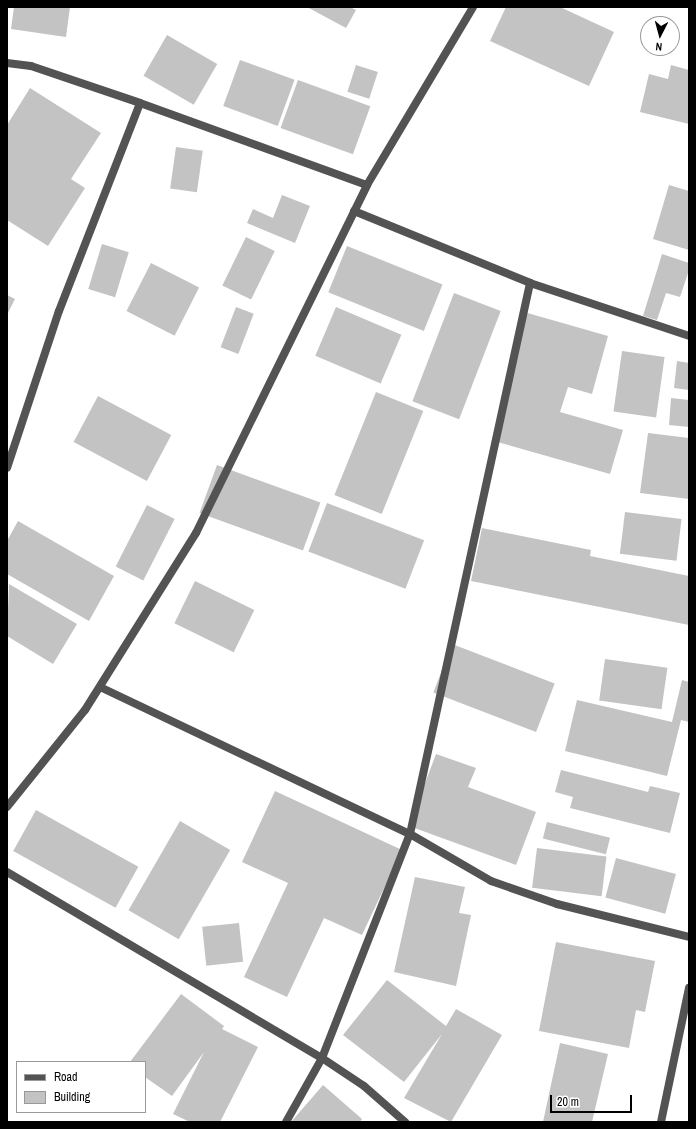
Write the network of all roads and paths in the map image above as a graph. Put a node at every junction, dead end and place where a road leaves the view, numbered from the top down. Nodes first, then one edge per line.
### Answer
1 (474, 7) edge
2 (7, 63) edge
3 (140, 103) junction
4 (367, 185) junction
5 (354, 211) junction
6 (530, 283) junction
7 (689, 336) edge
8 (7, 468) edge
9 (100, 687) junction
10 (7, 807) edge
11 (410, 834) junction
12 (7, 872) edge
13 (689, 936) edge
14 (689, 988) edge
15 (685, 1040) edge
16 (322, 1058) junction
17 (286, 1122) edge
18 (405, 1122) edge
19 (661, 1122) edge

1 - 4 street
2 - 3 street
3 - 4 street
3 - 8 street
4 - 5 street
5 - 6 street
5 - 9 street
6 - 7 street
6 - 11 street
9 - 10 street
9 - 11 street
11 - 13 street
11 - 16 street
12 - 16 street
14 - 15 street
15 - 19 street
16 - 17 street
16 - 18 street

